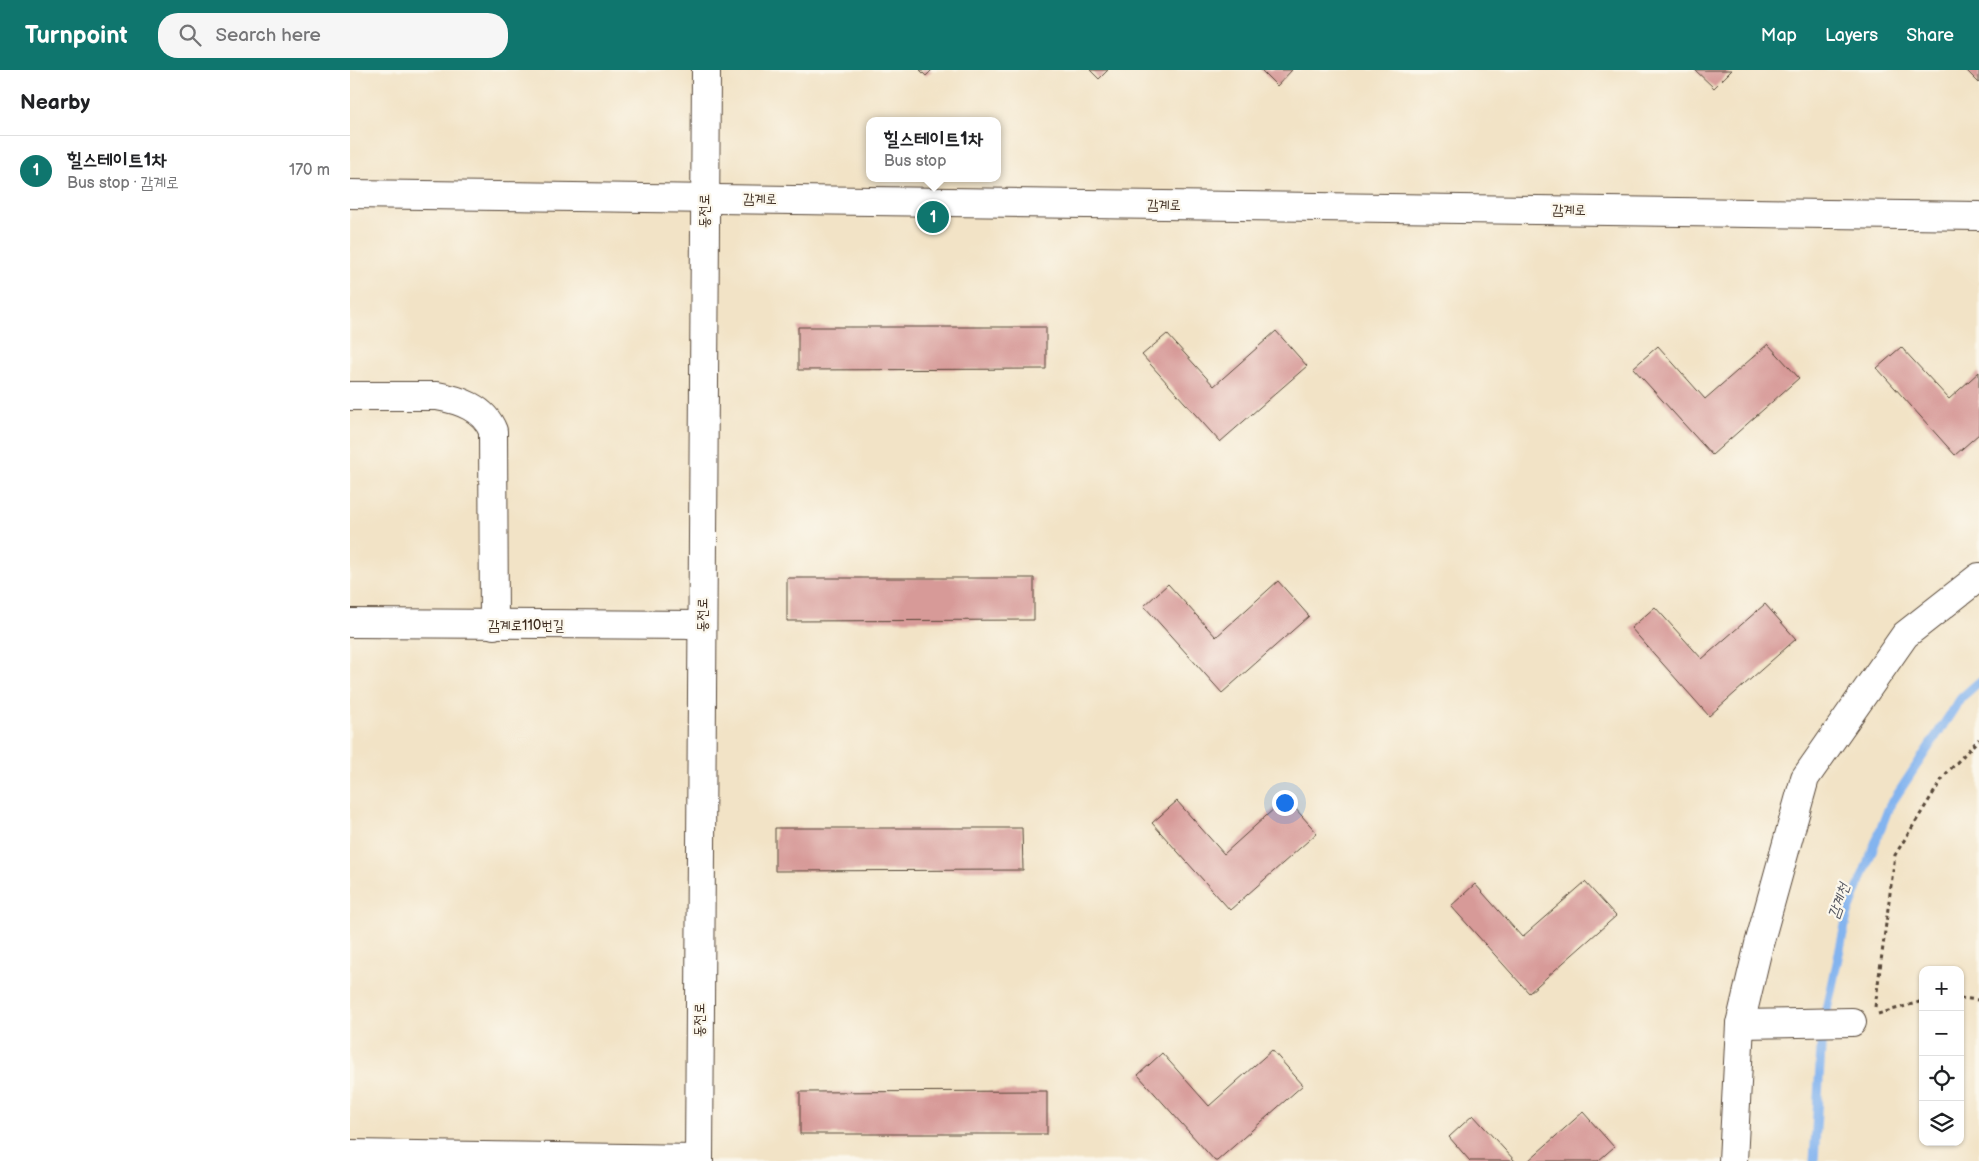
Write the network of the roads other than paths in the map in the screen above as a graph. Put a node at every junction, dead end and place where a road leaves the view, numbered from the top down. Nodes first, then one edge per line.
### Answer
1 (706, 70) edge
2 (350, 194) edge
3 (704, 199) junction
4 (1979, 216) edge
5 (350, 396) edge
6 (1979, 577) edge
7 (350, 623) edge
8 (494, 625) junction
9 (702, 625) junction
10 (1852, 1022) dead end
11 (1752, 1024) junction
12 (350, 1154) edge
13 (699, 1160) edge
14 (1733, 1161) edge

1 - 3 street, 동전로
2 - 3 street, 감계로
3 - 4 street, 감계로
3 - 9 street, 동전로
5 - 8 street
6 - 11 street
7 - 8 street, 감계로110번길
8 - 9 street, 감계로110번길
9 - 13 street, 동전로
10 - 11 street
11 - 14 street
12 - 13 street

